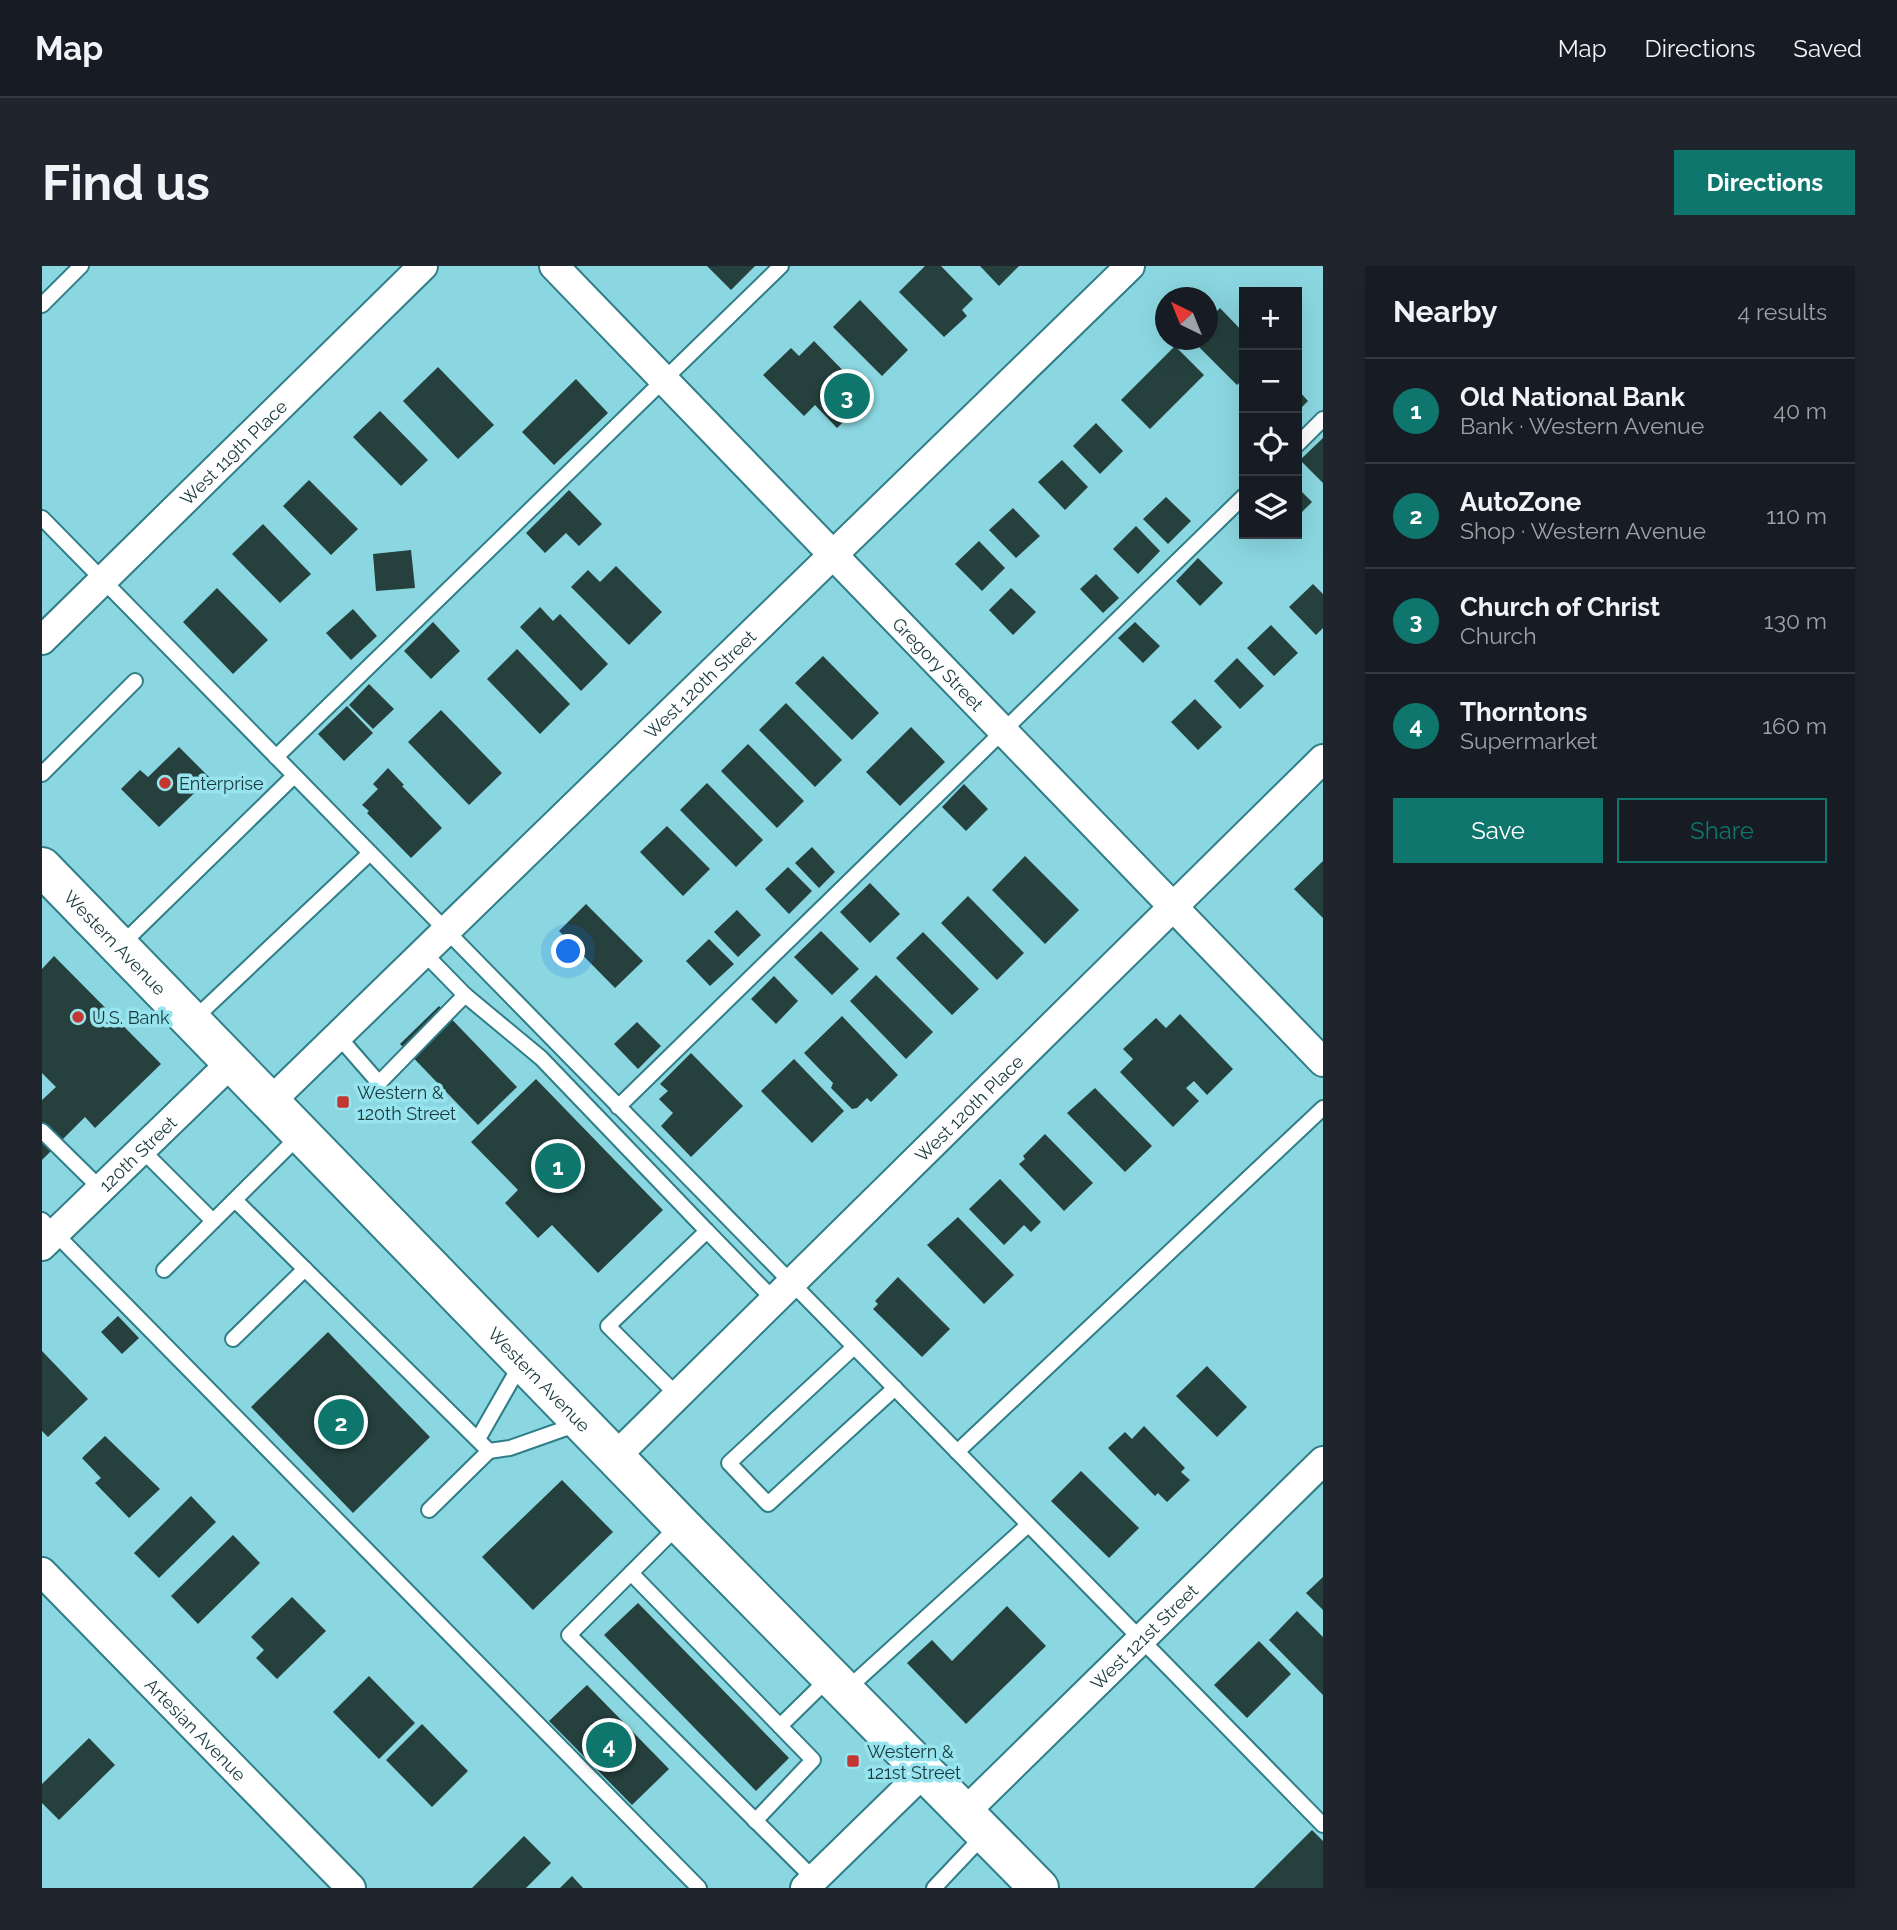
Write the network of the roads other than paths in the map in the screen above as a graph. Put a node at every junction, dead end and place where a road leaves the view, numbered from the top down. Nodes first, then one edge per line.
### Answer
1 (81, 266) edge
2 (424, 266) edge
3 (554, 266) edge
4 (780, 266) edge
5 (1130, 266) edge
6 (42, 305) edge
7 (664, 380) junction
8 (1323, 419) edge
9 (1302, 440) edge
10 (1239, 501) edge
11 (42, 518) edge
12 (833, 555) junction
13 (103, 580) junction
14 (42, 640) edge
15 (135, 681) dead end
16 (1004, 731) junction
17 (276, 757) junction
18 (1323, 759) edge
19 (42, 774) edge
20 (294, 776) junction
21 (370, 853) junction
22 (46, 880) edge
23 (1172, 906) junction
24 (446, 931) junction
25 (120, 947) junction
26 (424, 953) junction
27 (465, 995) junction
28 (192, 1021) junction
29 (338, 1036) junction
30 (232, 1062) junction
31 (1323, 1062) edge
32 (271, 1101) junction
33 (618, 1107) junction
34 (1323, 1108) edge
35 (42, 1131) edge
36 (302, 1133) junction
37 (142, 1150) junction
38 (101, 1189) junction
39 (235, 1200) junction
40 (213, 1221) junction
41 (707, 1231) junction
42 (46, 1233) edge
43 (305, 1269) junction
44 (164, 1270) dead end
45 (783, 1291) junction
46 (233, 1339) dead end
47 (854, 1347) junction
48 (522, 1361) junction
49 (895, 1388) junction
50 (677, 1395) junction
51 (582, 1423) junction
52 (478, 1439) junction
53 (489, 1451) junction
54 (957, 1452) junction
55 (615, 1457) junction
56 (1323, 1461) edge
57 (429, 1510) dead end
58 (680, 1524) junction
59 (1028, 1525) junction
60 (42, 1572) edge
61 (631, 1573) junction
62 (1141, 1640) junction
63 (837, 1684) junction
64 (780, 1726) junction
65 (924, 1772) junction
66 (1321, 1820) edge
67 (755, 1821) junction
68 (974, 1824) junction
69 (810, 1884) edge
70 (351, 1888) edge
71 (699, 1888) edge
72 (934, 1888) edge
73 (1038, 1888) edge

1 - 6 lane
2 - 13 street, West 119th Place
3 - 7 street, Gregory Street
4 - 7 lane
5 - 12 street, West 120th Street
7 - 12 street, Gregory Street
7 - 17 lane
8 - 9 lane
10 - 16 lane
11 - 13 lane
12 - 16 street, Gregory Street
12 - 24 street, West 120th Street
13 - 14 street, West 119th Place
13 - 17 lane
15 - 19 lane
16 - 23 street, Gregory Street
16 - 33 lane
17 - 20 lane
18 - 23 street, West 120th Place
20 - 21 lane
20 - 25 lane
21 - 24 lane
21 - 28 lane
22 - 25 main road, Western Avenue
23 - 31 street, Gregory Street
23 - 45 street, West 120th Place
24 - 26 street, West 120th Street
24 - 33 lane
25 - 28 main road, Western Avenue
26 - 27 lane
26 - 29 street, West 120th Street
27 - 29 lane
27 - 41 lane
28 - 30 main road, Western Avenue
29 - 32 street, West 120th Street
30 - 32 main road, Western Avenue
30 - 37 street, 120th Street
32 - 36 main road, Western Avenue
33 - 45 lane
34 - 54 lane
35 - 38 lane
36 - 39 lane
36 - 48 main road, Western Avenue
37 - 38 street, 120th Street
37 - 40 lane
38 - 42 street, 120th Street
39 - 40 lane
39 - 43 lane
40 - 44 lane
41 - 45 lane
41 - 50 lane
42 - 71 lane
43 - 46 lane
43 - 52 lane
45 - 47 lane
45 - 50 street, West 120th Place
47 - 49 lane
47 - 49 lane
48 - 51 main road, Western Avenue
48 - 52 lane
49 - 54 lane
50 - 55 street, West 120th Place
51 - 53 lane
51 - 55 main road, Western Avenue
52 - 53 lane
53 - 57 lane
54 - 59 lane
55 - 58 main road, Western Avenue
56 - 62 street, West 121st Street
58 - 61 lane
58 - 63 main road, Western Avenue
59 - 62 lane
59 - 63 lane
60 - 70 street, Artesian Avenue
61 - 64 lane
61 - 67 lane
62 - 66 lane
62 - 68 street, West 121st Street
63 - 64 lane
63 - 65 main road, Western Avenue
64 - 67 lane
65 - 68 main road, Western Avenue
65 - 69 street
67 - 69 lane
68 - 72 lane
68 - 73 main road, Western Avenue

